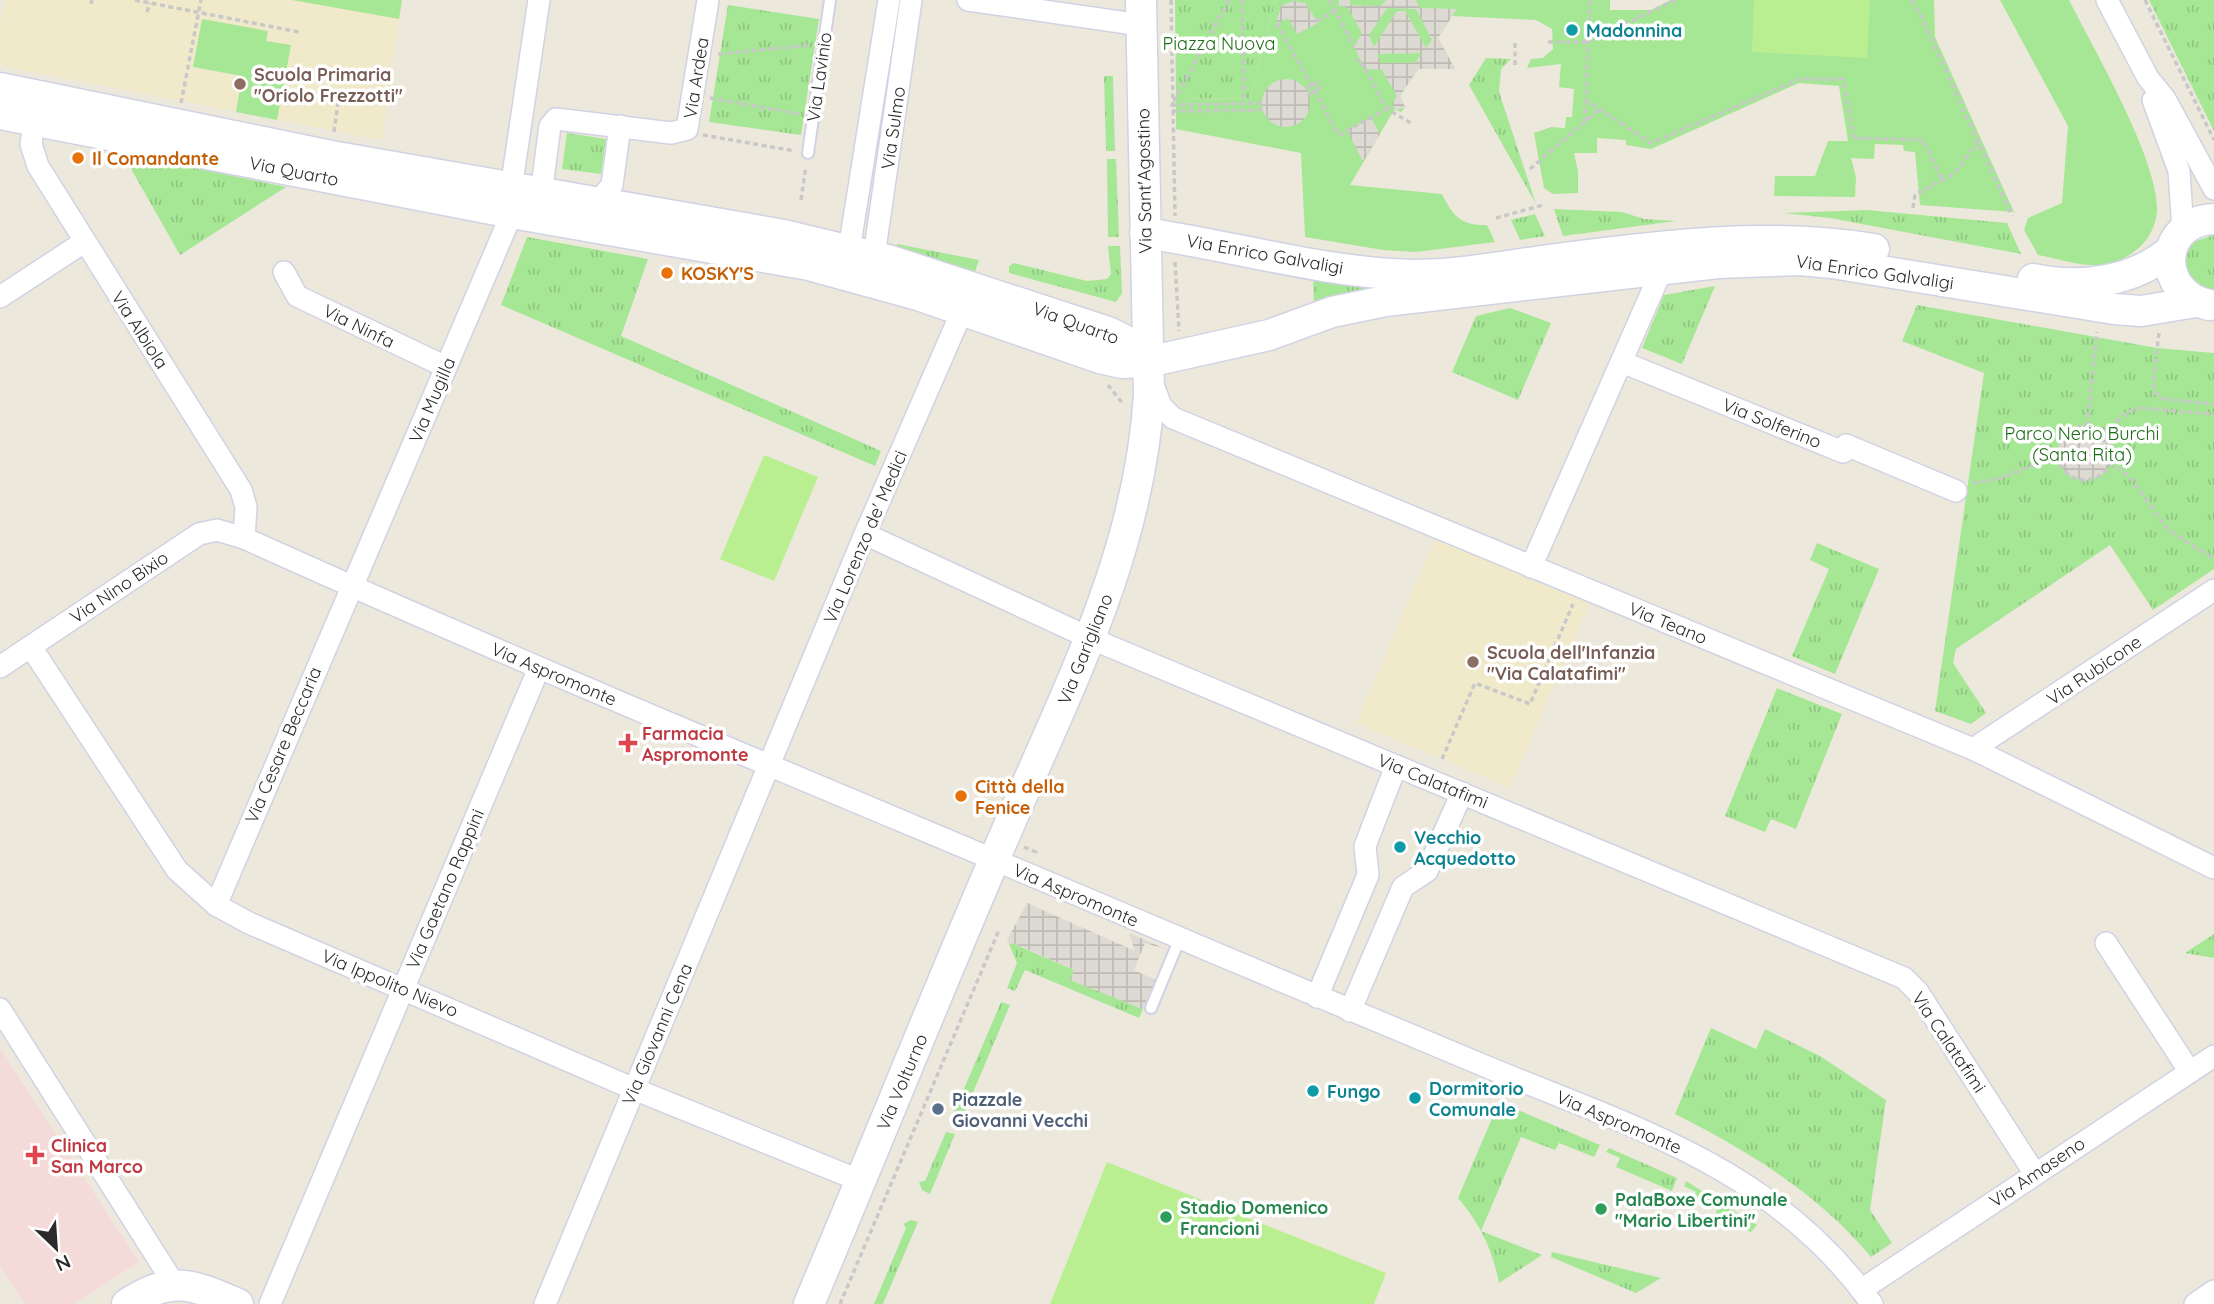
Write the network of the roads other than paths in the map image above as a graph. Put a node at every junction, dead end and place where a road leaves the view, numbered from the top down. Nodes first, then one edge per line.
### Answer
1 (539, 0) edge
2 (708, 0) edge
3 (830, 0) edge
4 (889, 0) edge
5 (911, 0) edge
6 (968, 0) edge
7 (2107, 0) edge
8 (1141, 13) edge
9 (2148, 78) junction
10 (0, 88) edge
11 (37, 109) junction
12 (0, 114) edge
13 (620, 126) junction
14 (808, 153) road end
15 (2214, 189) edge
16 (541, 194) junction
17 (512, 201) junction
18 (597, 203) junction
19 (2214, 219) edge
20 (1146, 233) junction
21 (2177, 240) junction
22 (84, 242) junction
23 (859, 265) junction
24 (1662, 269) junction
25 (284, 272) dead end
26 (1624, 273) junction
27 (1386, 287) junction
28 (0, 297) edge
29 (968, 297) junction
30 (2205, 304) edge
31 (1641, 310) junction
32 (1148, 362) junction
33 (1622, 362) junction
34 (446, 368) junction
35 (1160, 424) junction
36 (1961, 487) road end
37 (865, 534) junction
38 (244, 538) junction
39 (1531, 567) junction
40 (350, 586) junction
41 (2214, 590) edge
42 (1092, 639) junction
43 (31, 647) junction
44 (0, 667) edge
45 (539, 668) junction
46 (1973, 749) junction
47 (770, 765) junction
48 (1396, 766) junction
49 (1462, 793) junction
50 (995, 860) junction
51 (2214, 868) edge
52 (216, 905) junction
53 (1180, 938) junction
54 (2106, 943) dead end
55 (403, 988) junction
56 (1317, 997) junction
57 (1150, 1008) dead end
58 (1350, 1012) junction
59 (3, 1020) edge
60 (2214, 1056) edge
61 (2190, 1072) junction
62 (634, 1089) junction
63 (2035, 1174) junction
64 (861, 1181) junction
65 (174, 1284) junction
66 (2214, 1292) edge
67 (1866, 1297) edge
68 (232, 1303) edge
69 (127, 1304) edge
70 (270, 1304) edge
71 (545, 1304) edge
72 (809, 1304) edge
73 (2195, 1304) edge

1 - 17 street, Via Mugilla
2 - 13 street, Via Ardea
3 - 14 lane, Via Lavinio
4 - 23 street, Via Sulmo
5 - 23 street, Via Sulmo
6 - 8 street
7 - 9 street
8 - 20 street, Via Sant'Agostino
9 - 15 street
9 - 21 street
10 - 11 street, Via Quarto
11 - 12 street, Via Quarto
11 - 17 street, Via Quarto
11 - 17 street, Via Quarto
11 - 22 street, Via Albiola
13 - 16 street, Via Ardea
13 - 18 street
16 - 17 street, Via Quarto
16 - 18 street, Via Quarto
17 - 23 street, Via Quarto
17 - 34 street, Via Mugilla
18 - 23 street, Via Quarto
19 - 21 street, Via Enrico Galvaligi
20 - 27 street, Via Enrico Galvaligi
20 - 32 street, Via Sant'Agostino
21 - 27 street, Via Enrico Galvaligi
21 - 30 street, Via Enrico Galvaligi
22 - 28 street
22 - 38 street, Via Albiola
23 - 29 street, Via Quarto
24 - 26 street, Via Enrico Galvaligi
24 - 30 street, Via Enrico Galvaligi
24 - 31 street
25 - 34 street, Via Ninfa
26 - 27 street, Via Enrico Galvaligi
26 - 31 street
27 - 32 street, Via Enrico Galvaligi
29 - 32 street, Via Quarto
29 - 37 street, Via Lorenzo de' Medici
31 - 33 street
32 - 35 street, Via Garigliano
33 - 36 street, Via Solferino
33 - 39 street
34 - 40 street, Via Mugilla
35 - 39 street, Via Teano
35 - 42 street, Via Garigliano
37 - 42 street, Via Calatafimi
37 - 47 street, Via Lorenzo de' Medici
38 - 40 street, Via Aspromonte
38 - 43 street, Via Nino Bixio
39 - 46 street, Via Teano
40 - 45 street, Via Aspromonte
40 - 52 street, Via Cesare Beccaria
41 - 46 street, Via Rubicone
42 - 48 street, Via Calatafimi
42 - 50 street, Via Garigliano
43 - 44 street, Via Nino Bixio
43 - 52 street, Via Ippolito Nievo
45 - 47 street, Via Aspromonte
45 - 55 street, Via Gaetano Rappini
46 - 51 street, Via Teano
47 - 50 street, Via Aspromonte
47 - 62 street, Via Giovanni Cena
48 - 49 street, Via Calatafimi
48 - 56 street
49 - 58 street
49 - 63 street, Via Calatafimi
50 - 53 street, Via Aspromonte
50 - 64 street, Via Volturno
52 - 55 street, Via Ippolito Nievo
53 - 56 street, Via Aspromonte
53 - 57 lane
54 - 61 street
55 - 62 street, Via Ippolito Nievo
55 - 70 street, Via Gaetano Rappini
56 - 58 street, Via Aspromonte
58 - 67 street, Via Aspromonte
59 - 65 street
60 - 61 street, Via Amaseno
61 - 63 street, Via Amaseno
62 - 64 street, Via Ippolito Nievo
62 - 71 street, Via Giovanni Cena
63 - 67 street, Via Amaseno
64 - 72 street, Via Volturno
65 - 68 street
65 - 69 street
66 - 73 street

